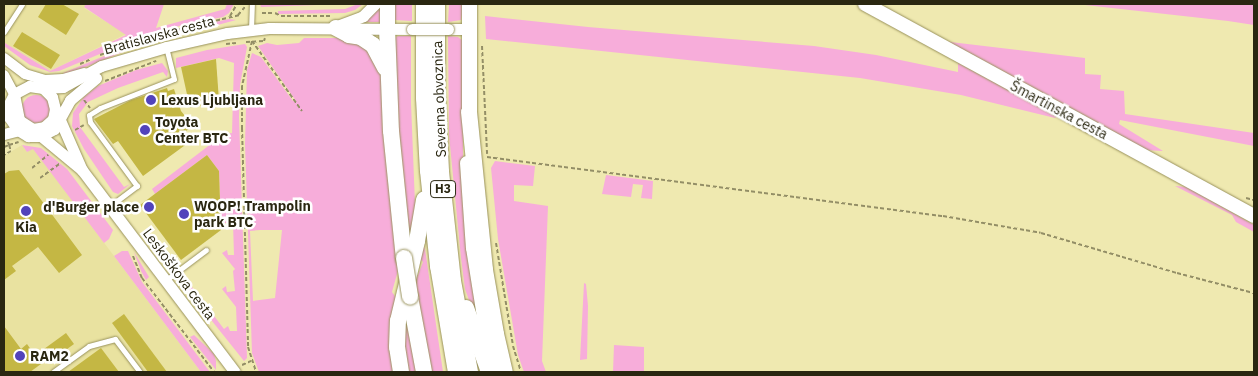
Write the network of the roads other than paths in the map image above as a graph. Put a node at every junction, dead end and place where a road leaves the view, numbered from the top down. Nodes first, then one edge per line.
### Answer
1 (22, 4) edge
2 (252, 4) edge
3 (375, 4) edge
4 (387, 4) edge
5 (424, 4) edge
6 (437, 4) edge
7 (469, 4) edge
8 (865, 4) edge
9 (337, 22) junction
10 (387, 28) junction
11 (468, 29) junction
12 (4, 32) edge
13 (251, 36) junction
14 (167, 52) junction
15 (4, 58) edge
16 (4, 66) edge
17 (388, 74) junction
18 (4, 76) edge
19 (94, 78) junction
20 (4, 86) edge
21 (38, 87) junction
22 (12, 98) junction
23 (469, 112) junction
24 (6, 116) edge
25 (57, 118) junction
26 (24, 131) junction
27 (4, 134) edge
28 (41, 136) junction
29 (6, 142) edge
30 (80, 165) junction
31 (428, 170) junction
32 (109, 206) junction
33 (1254, 216) edge
34 (447, 232) junction
35 (206, 250) dead end
36 (165, 280) junction
37 (234, 370) edge
38 (53, 372) edge
39 (140, 372) edge
40 (401, 372) edge
41 (424, 372) edge
42 (456, 372) edge
43 (470, 372) edge
44 (489, 372) edge
45 (496, 372) edge
46 (505, 372) edge

1 - 12 lane
2 - 13 lane
3 - 9 street
4 - 10 main road
5 - 31 highway, Severna obvoznica / H3
6 - 34 highway, Severna obvoznica / H3
7 - 11 main road
8 - 33 main road, Šmartinska cesta
9 - 10 street, Bratislavska cesta
9 - 13 street, Bratislavska cesta
9 - 17 highway
10 - 11 street, Bratislavska cesta, bridge
10 - 17 highway
11 - 23 main road
13 - 14 street, Bratislavska cesta
14 - 19 street, Bratislavska cesta
14 - 32 lane
15 - 19 street
16 - 21 street
17 - 41 highway, bridge
18 - 22 street
19 - 21 street, Bratislavska cesta
19 - 25 street
20 - 22 street
21 - 22 street
21 - 25 street
22 - 24 street
22 - 26 street
23 - 45 main road
23 - 46 highway
24 - 26 street
25 - 26 street
25 - 28 street
25 - 30 street, Leskoškova cesta
26 - 27 street
26 - 28 street
26 - 29 street
28 - 30 street, Leskoškova cesta
30 - 32 street, Leskoškova cesta
31 - 40 highway
31 - 42 highway, Severna obvoznica / H3
32 - 36 street, Leskoškova cesta
34 - 43 highway, Severna obvoznica / H3
34 - 44 highway
35 - 36 lane
36 - 37 street, Leskoškova cesta
38 - 39 lane

